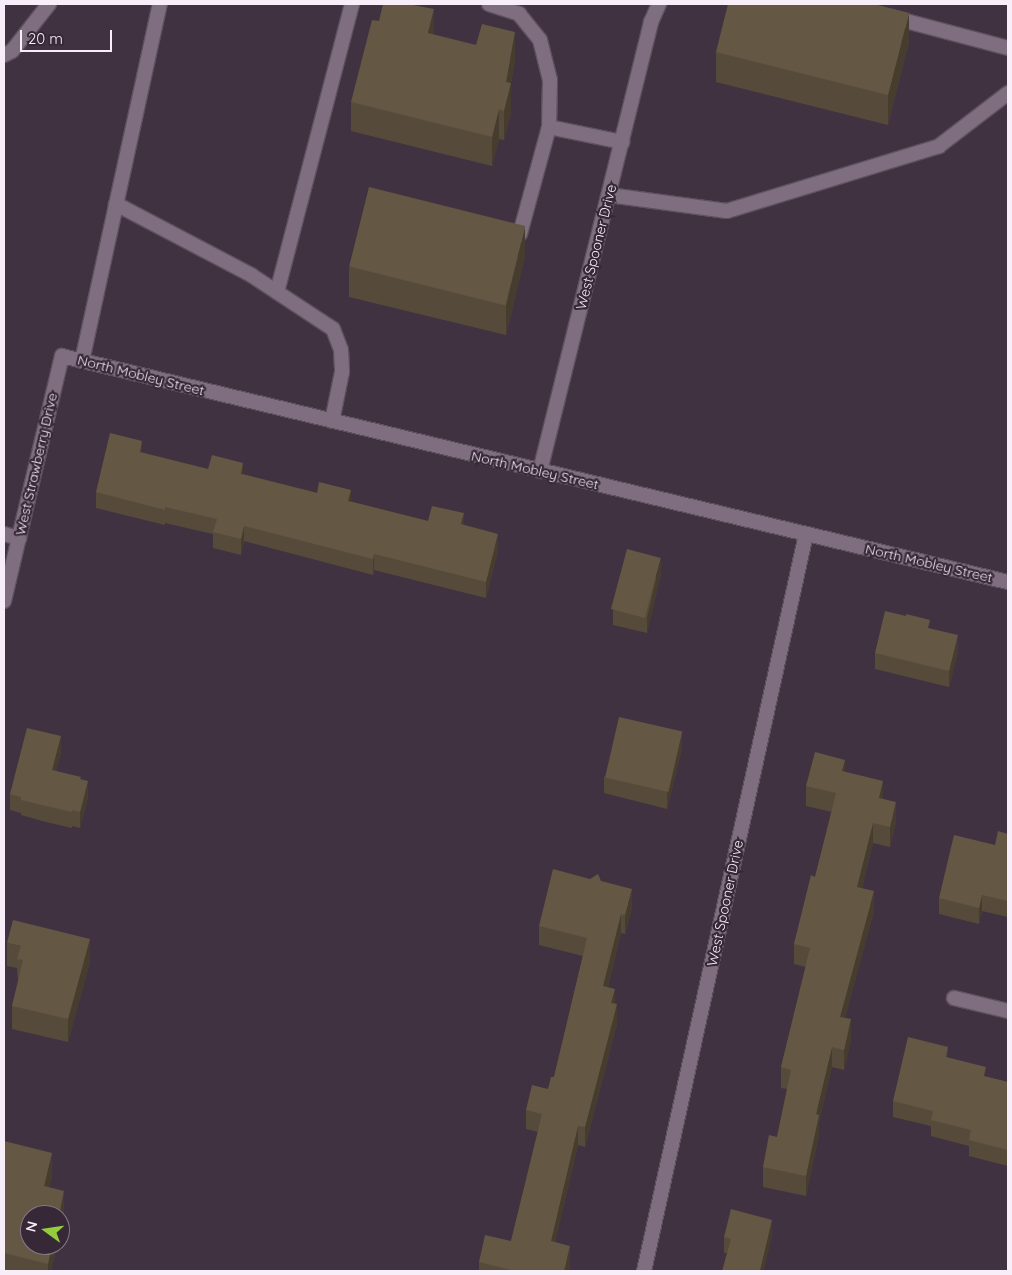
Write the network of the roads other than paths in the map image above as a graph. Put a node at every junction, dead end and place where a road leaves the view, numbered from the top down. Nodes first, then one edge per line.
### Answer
1 (49, 4) edge
2 (160, 4) edge
3 (352, 4) edge
4 (489, 4) edge
5 (659, 4) edge
6 (879, 14) edge
7 (1008, 48) edge
8 (4, 55) edge
9 (1008, 93) edge
10 (550, 127) junction
11 (622, 142) junction
12 (608, 195) junction
13 (116, 204) junction
14 (520, 234) edge
15 (277, 292) junction
16 (62, 356) joint
17 (82, 360) junction
18 (332, 421) junction
19 (540, 471) junction
20 (4, 534) edge
21 (806, 534) junction
22 (18, 538) junction
23 (1008, 582) edge
24 (4, 602) edge
25 (954, 998) dead end
26 (1008, 1010) edge
27 (644, 1271) edge

1 - 8 street
2 - 13 street
3 - 15 street
4 - 10 street
5 - 11 street, West Spooner Drive
6 - 7 street
9 - 12 street
10 - 11 street
10 - 14 street
11 - 12 street, West Spooner Drive
12 - 19 street, West Spooner Drive
13 - 15 street
13 - 17 street
15 - 18 street
16 - 17 street, North Mobley Street
16 - 22 street, West Strawberry Drive
17 - 18 street, North Mobley Street
18 - 19 street, North Mobley Street
19 - 21 street, North Mobley Street
20 - 22 street
21 - 23 street, North Mobley Street
21 - 27 street, West Spooner Drive
22 - 24 street, West Strawberry Drive
25 - 26 street

